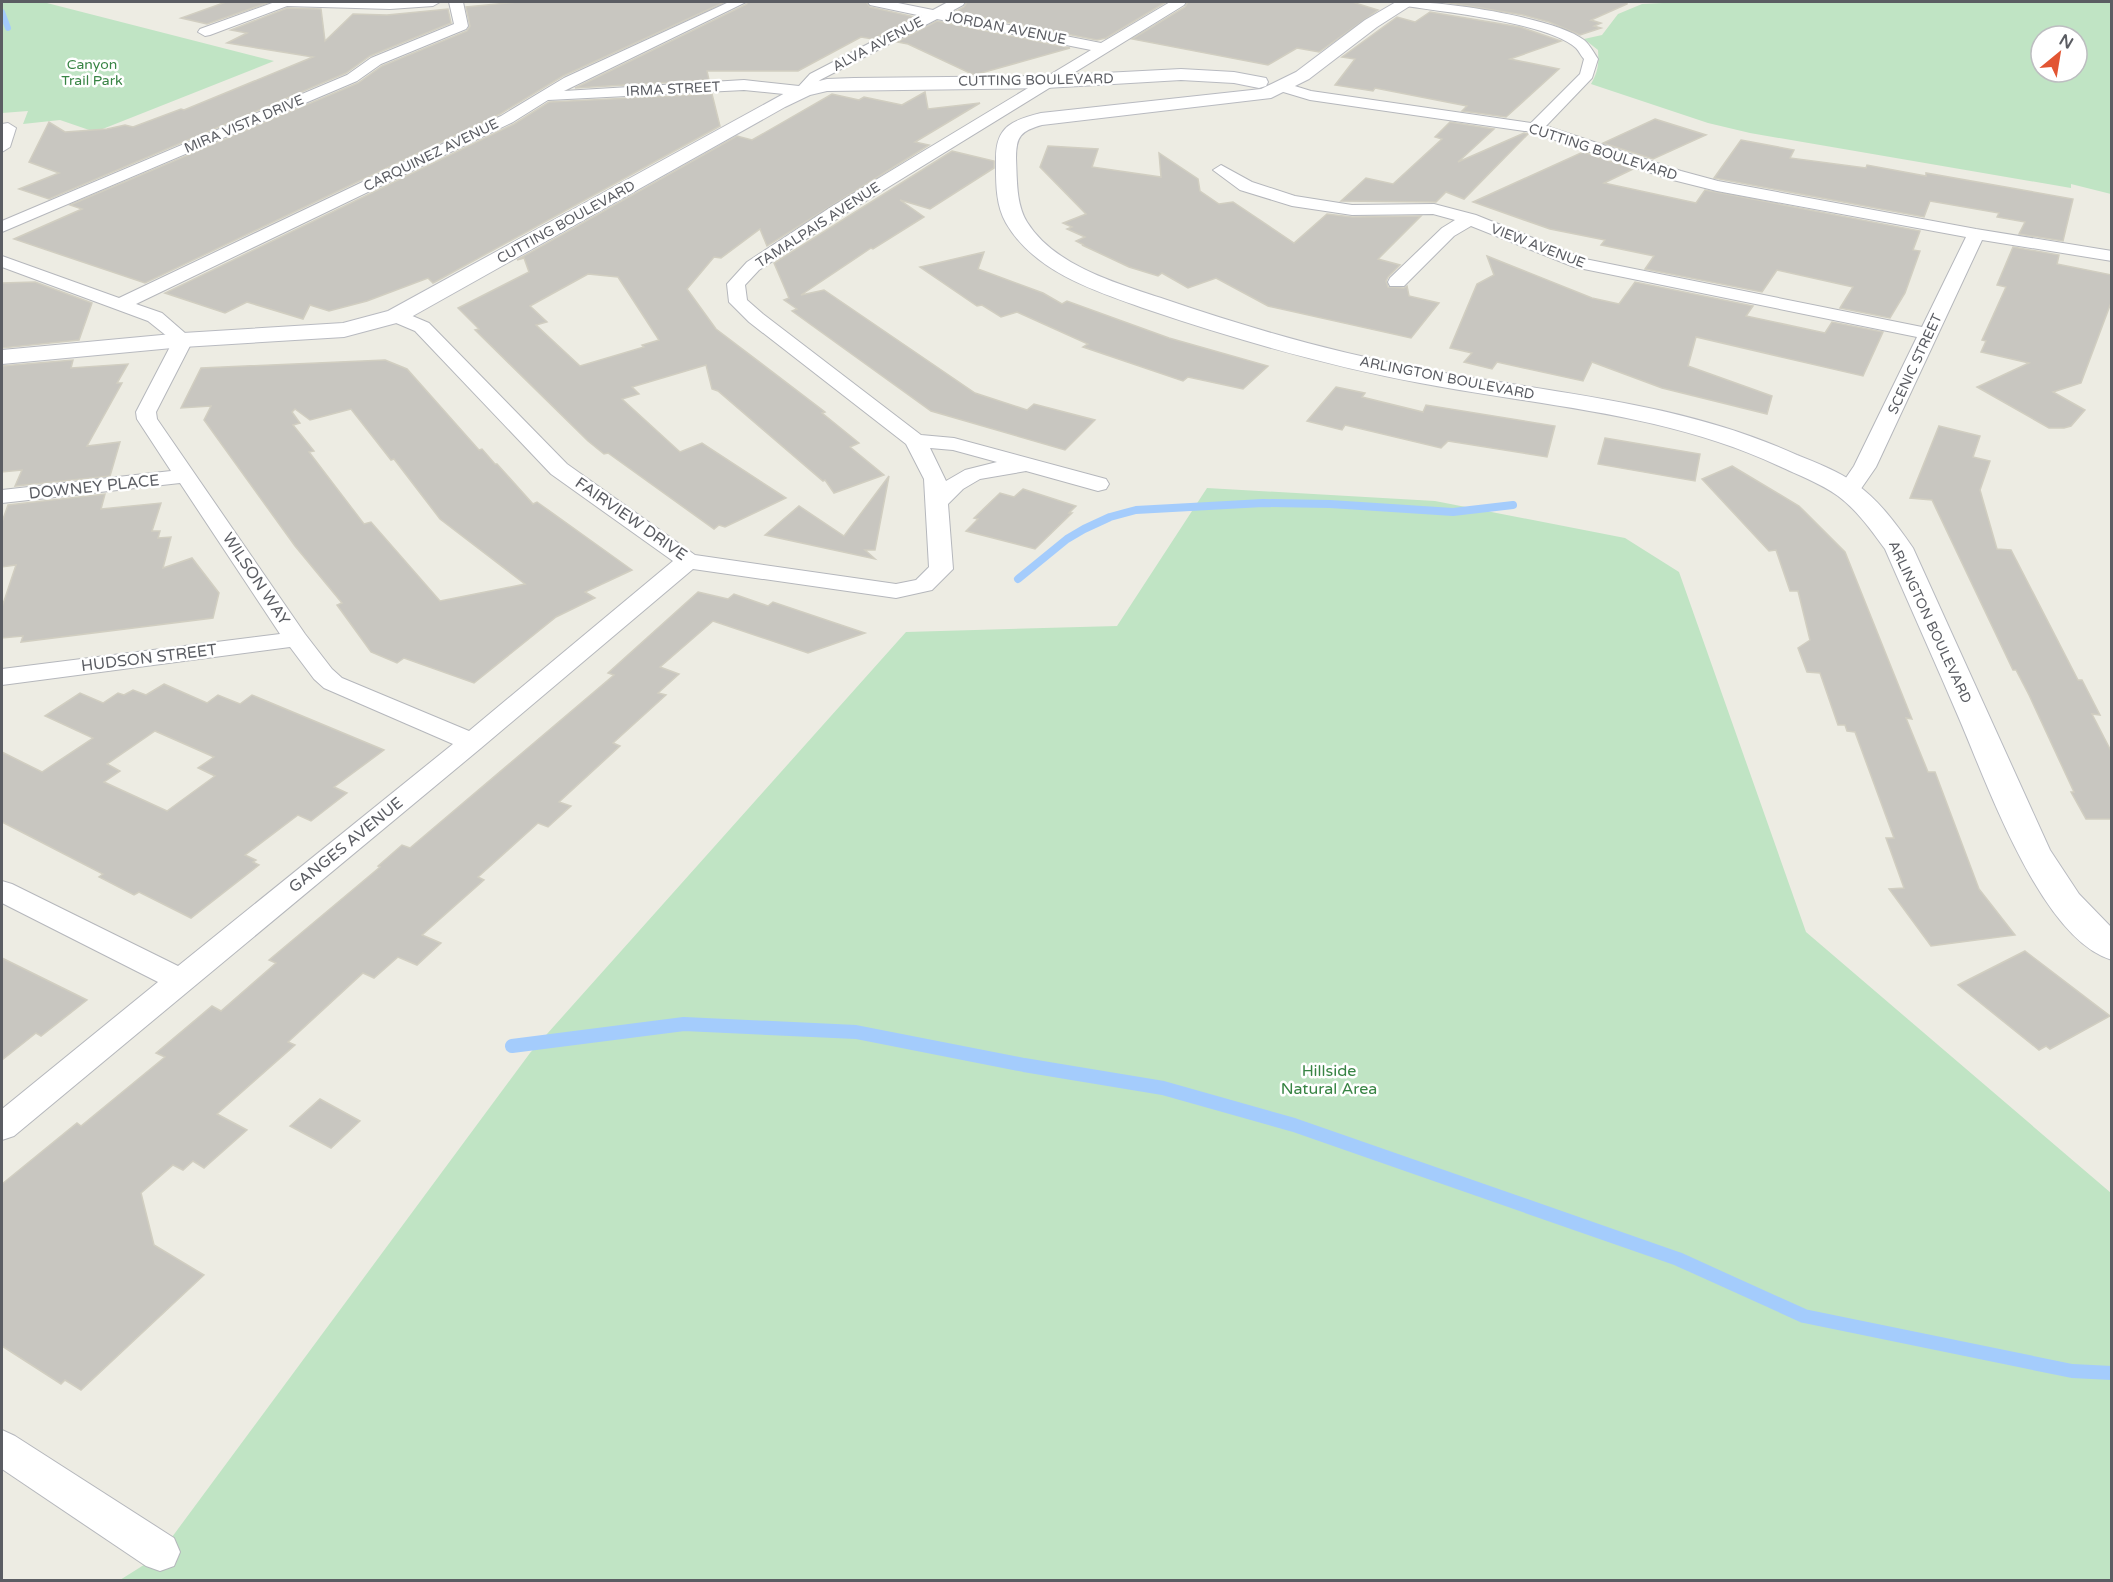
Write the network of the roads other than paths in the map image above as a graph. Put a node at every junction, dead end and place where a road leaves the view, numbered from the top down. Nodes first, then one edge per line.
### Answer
1 (284, 2) edge
2 (433, 2) edge
3 (456, 2) edge
4 (739, 2) edge
5 (875, 2) edge
6 (958, 2) edge
7 (1179, 2) edge
8 (1407, 2) edge
9 (935, 14) junction
10 (205, 32) dead end
11 (1103, 48) junction
12 (1047, 82) junction
13 (1285, 88) junction
14 (803, 91) junction
15 (543, 96) junction
16 (1535, 128) junction
17 (2, 129) edge
18 (2, 147) edge
19 (1221, 170) dead end
20 (1470, 219) junction
21 (2, 227) edge
22 (1976, 234) junction
23 (2112, 256) edge
24 (2, 261) edge
25 (1398, 282) dead end
26 (121, 304) junction
27 (396, 316) junction
28 (1930, 334) junction
29 (183, 340) junction
30 (2, 357) edge
31 (915, 441) junction
32 (1032, 465) junction
33 (186, 476) junction
34 (1098, 484) dead end
35 (1848, 491) junction
36 (2, 497) edge
37 (938, 509) junction
38 (688, 561) junction
39 (296, 639) junction
40 (2, 677) edge
41 (472, 742) junction
42 (2, 891) edge
43 (2112, 947) edge
44 (180, 980) junction
45 (2, 1127) edge
46 (2, 1448) edge
47 (160, 1552) dead end

1 - 2 street
1 - 10 street
3 - 21 street, MIRA VISTA DRIVE
4 - 15 street, CARQUINEZ AVENUE
5 - 9 street, JORDAN AVENUE
6 - 9 street, ALVA AVENUE
7 - 11 street, TAMALPAIS AVENUE
8 - 13 main road, ARLINGTON BOULEVARD
8 - 16 street
9 - 11 street, JORDAN AVENUE
9 - 14 street, ALVA AVENUE
11 - 12 street, TAMALPAIS AVENUE
12 - 13 main road, CUTTING BOULEVARD
12 - 14 main road, CUTTING BOULEVARD
12 - 31 street, TAMALPAIS AVENUE
13 - 16 street, CUTTING BOULEVARD
13 - 35 main road, ARLINGTON BOULEVARD
14 - 15 street, IRMA STREET
14 - 27 main road, CUTTING BOULEVARD
15 - 26 street, CARQUINEZ AVENUE
16 - 22 street, CUTTING BOULEVARD
17 - 18 street
19 - 20 street, VIEW AVENUE
20 - 25 street
20 - 28 street, VIEW AVENUE
22 - 23 street, CUTTING BOULEVARD
22 - 28 street, SCENIC STREET
24 - 26 street
26 - 29 street
27 - 29 main road, CUTTING BOULEVARD
27 - 38 street, FAIRVIEW DRIVE
28 - 35 street, SCENIC STREET
29 - 30 main road, CUTTING BOULEVARD
29 - 33 street, WILSON WAY
31 - 32 street
31 - 37 street, TAMALPAIS AVENUE
32 - 34 street
32 - 37 street
33 - 36 street, DOWNEY PLACE
33 - 39 street, WILSON WAY
35 - 43 main road, ARLINGTON BOULEVARD
37 - 38 street, FAIRVIEW DRIVE
38 - 41 street, GANGES AVENUE
39 - 40 street, HUDSON STREET
39 - 41 street, WILSON WAY
41 - 44 street, GANGES AVENUE
42 - 44 street
44 - 45 street, GANGES AVENUE
46 - 47 street

